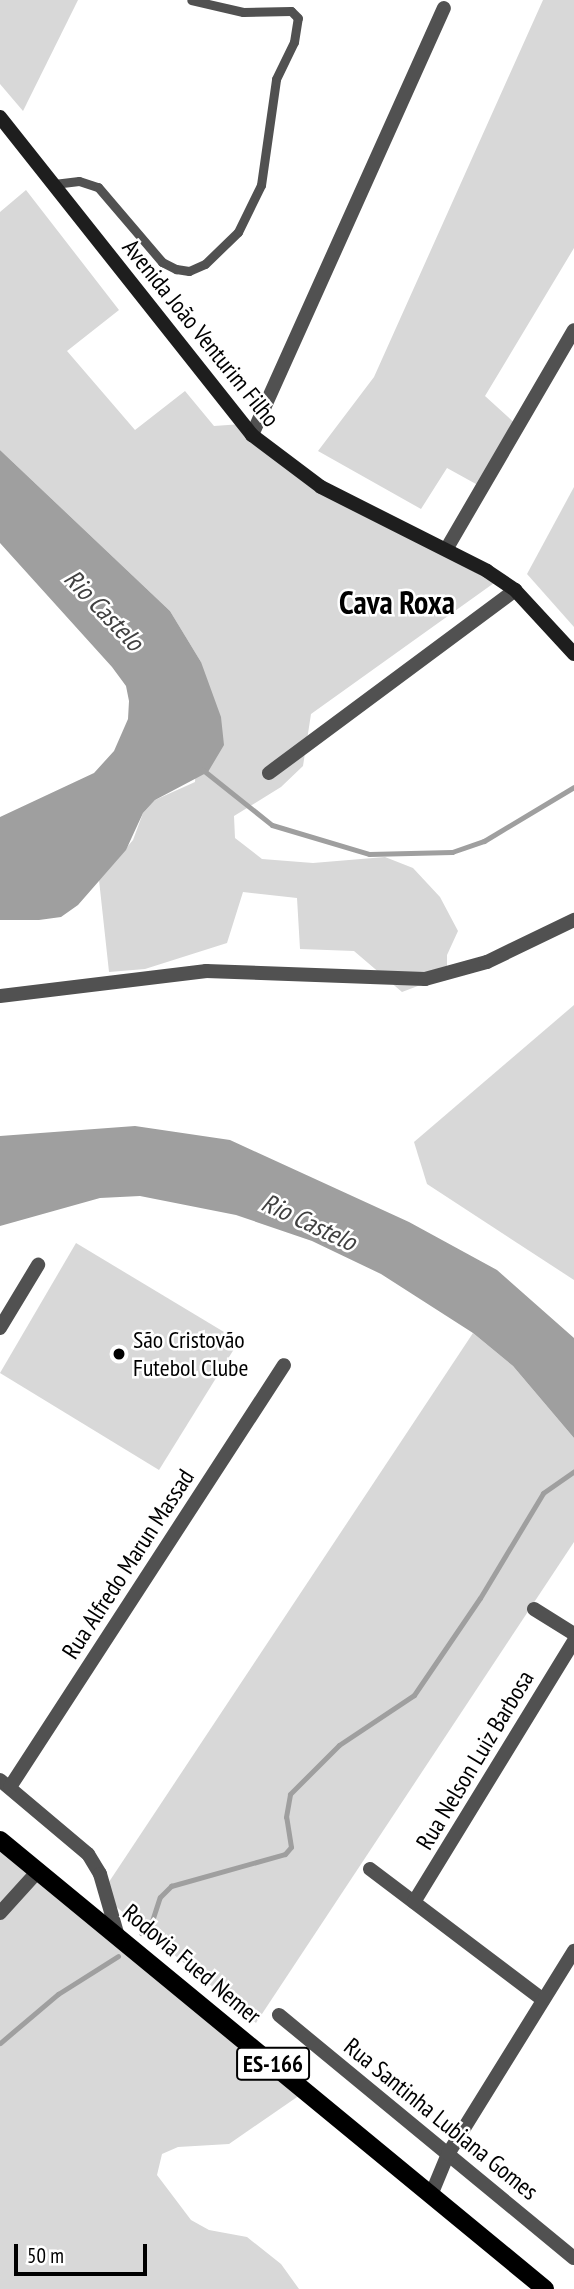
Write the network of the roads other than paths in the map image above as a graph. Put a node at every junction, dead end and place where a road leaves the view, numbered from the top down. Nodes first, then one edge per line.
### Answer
1 (191, 0) edge
2 (444, 8) dead end
3 (0, 117) edge
4 (54, 184) junction
5 (574, 330) edge
6 (251, 435) junction
7 (447, 548) junction
8 (515, 590) junction
9 (574, 654) edge
10 (269, 774) dead end
11 (574, 920) edge
12 (0, 996) edge
13 (38, 1265) dead end
14 (0, 1328) edge
15 (284, 1365) dead end
16 (534, 1609) dead end
17 (574, 1634) edge
18 (574, 1641) edge
19 (5, 1783) edge
20 (0, 1840) edge
21 (370, 1869) dead end
22 (39, 1870) junction
23 (414, 1902) junction
24 (0, 1913) edge
25 (117, 1933) junction
26 (574, 1951) edge
27 (543, 2000) junction
28 (279, 2015) dead end
29 (447, 2154) junction
30 (431, 2195) junction
31 (574, 2258) edge
32 (545, 2289) edge

1 - 4 lane
2 - 6 street
3 - 4 street, Avenida João Venturim Filho
4 - 6 street, Avenida João Venturim Filho
5 - 7 street
6 - 7 street, Avenida João Venturim Filho
7 - 8 street, Avenida João Venturim Filho
8 - 9 street, Avenida João Venturim Filho
8 - 10 street
11 - 12 street
13 - 14 street
15 - 19 street, Rua Alfredo Marun Massad
16 - 17 street
18 - 23 street, Rua Nelson Luiz Barbosa
19 - 25 street
20 - 22 main road, Rodovia Fued Nemer / ES-166
21 - 23 street
22 - 24 street
22 - 25 main road, Rodovia Fued Nemer / ES-166
23 - 27 street
25 - 30 main road, Rodovia Fued Nemer / ES-166
26 - 27 street
27 - 29 street
28 - 29 street, Rua Santinha Lubiana Gomes
29 - 30 street
29 - 31 street, Rua Santinha Lubiana Gomes
30 - 32 main road, Rodovia Fued Nemer / ES-166

